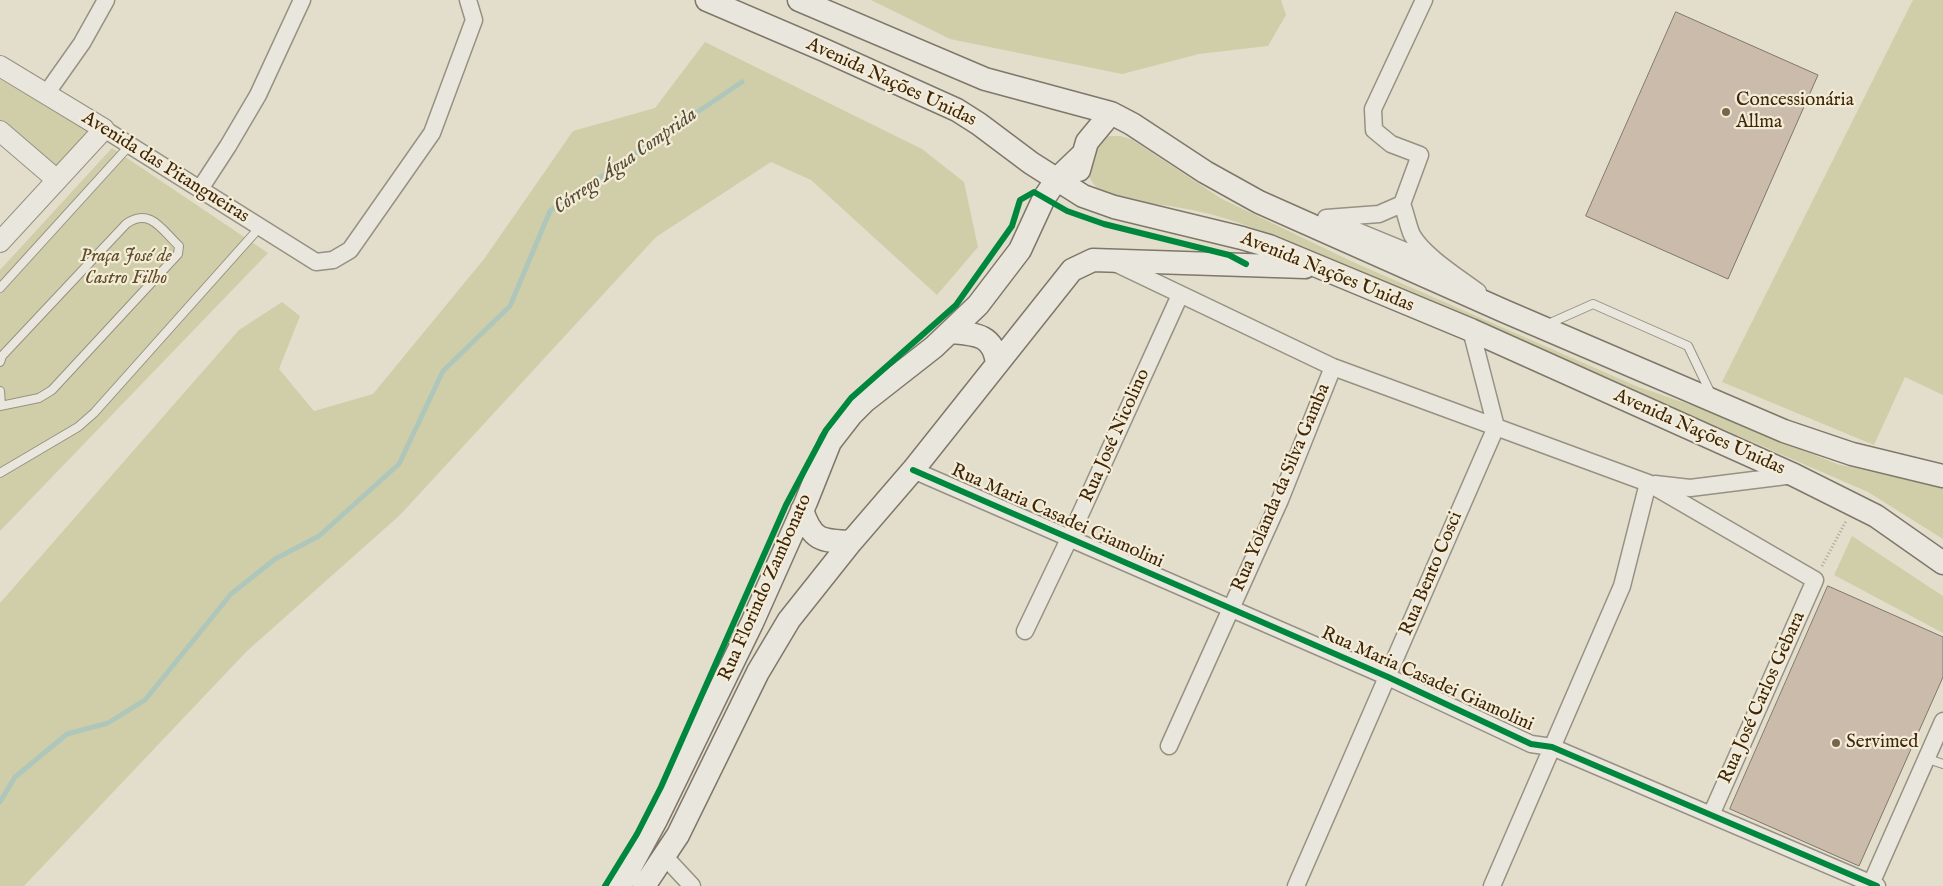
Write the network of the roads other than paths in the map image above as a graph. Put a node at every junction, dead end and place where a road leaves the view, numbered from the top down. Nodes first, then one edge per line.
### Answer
1 (106, 0) edge
2 (302, 0) edge
3 (468, 0) edge
4 (707, 0) edge
5 (799, 0) edge
6 (1424, 0) edge
7 (0, 66) edge
8 (46, 94) junction
9 (1111, 113) junction
10 (104, 129) junction
11 (0, 131) edge
12 (129, 146) junction
13 (1081, 156) junction
14 (1031, 163) junction
15 (1057, 179) junction
16 (57, 180) junction
17 (200, 189) junction
18 (1083, 196) junction
19 (1258, 202) junction
20 (1402, 204) junction
21 (1326, 218) junction
22 (260, 226) junction
23 (0, 242) edge
24 (1020, 250) junction
25 (1110, 261) junction
26 (1441, 265) junction
27 (1320, 268) junction
28 (0, 288) edge
29 (1180, 295) junction
30 (1504, 311) junction
31 (1542, 327) junction
32 (1471, 330) junction
33 (950, 332) junction
34 (0, 362) edge
35 (998, 364) junction
36 (1333, 367) junction
37 (0, 391) edge
38 (1714, 400) junction
39 (1, 405) edge
40 (1496, 427) junction
41 (913, 470) junction
42 (0, 473) edge
43 (1794, 475) junction
44 (1943, 476) edge
45 (1648, 483) junction
46 (802, 510) junction
47 (1069, 539) junction
48 (851, 542) junction
49 (1943, 563) edge
50 (1230, 609) junction
51 (1025, 631) dead end
52 (1388, 677) junction
53 (1943, 721) edge
54 (1169, 746) dead end
55 (1552, 747) junction
56 (1925, 758) junction
57 (1943, 764) edge
58 (1711, 815) junction
59 (665, 857) junction
60 (1872, 885) edge
61 (620, 886) edge
62 (644, 886) edge
63 (692, 886) edge
64 (1296, 886) edge
65 (1492, 886) edge

1 - 8 street
2 - 17 street
3 - 22 street, Avenida das Pitangueiras
4 - 14 main road, Avenida Nações Unidas
5 - 9 main road, Avenida Nações Unidas
6 - 20 street
7 - 8 street, Avenida das Pitangueiras
8 - 10 street, Avenida das Pitangueiras
9 - 13 main road
9 - 19 main road, Avenida Nações Unidas
10 - 12 street, Avenida das Pitangueiras
10 - 16 street
11 - 16 street
12 - 17 street, Avenida das Pitangueiras
12 - 28 lane
13 - 15 main road, Rua Florindo Zambonato
13 - 18 main road
14 - 15 main road, Avenida Nações Unidas
14 - 24 main road
15 - 18 main road, Avenida Nações Unidas
15 - 24 main road, Rua Florindo Zambonato
16 - 23 street
17 - 22 street, Avenida das Pitangueiras
18 - 27 main road, Avenida Nações Unidas
19 - 21 street
19 - 30 main road, Avenida Nações Unidas
20 - 21 street
20 - 26 street
21 - 26 street
22 - 42 lane
24 - 33 main road, Rua Florindo Zambonato
25 - 27 main road, Rua Florindo Zambonato
25 - 29 street
25 - 35 main road, Rua Florindo Zambonato
26 - 30 street
27 - 32 main road, Avenida Nações Unidas
29 - 36 street
29 - 47 street, Rua José Nicolino
30 - 31 main road, Avenida Nações Unidas
31 - 38 main road, Avenida Nações Unidas
31 - 38 lane
32 - 40 street
32 - 43 main road, Avenida Nações Unidas
33 - 35 main road
33 - 46 main road, Rua Florindo Zambonato
34 - 39 lane
35 - 41 main road, Rua Florindo Zambonato
36 - 40 street
36 - 50 street, Rua Yolanda da Silva Gamba
37 - 39 lane
38 - 44 main road, Avenida Nações Unidas
40 - 45 street
40 - 52 street, Rua Bento Cosci
41 - 47 street, Rua Maria Casadei Giamolini
41 - 48 main road, Rua Florindo Zambonato
43 - 45 street
43 - 49 main road, Avenida Nações Unidas
45 - 55 street
45 - 58 street, Rua José Carlos Gebara
46 - 48 main road
46 - 61 main road, Rua Florindo Zambonato
47 - 50 street, Rua Maria Casadei Giamolini
47 - 51 street, Rua José Nicolino
48 - 59 main road, Rua Florindo Zambonato
50 - 52 street, Rua Maria Casadei Giamolini
50 - 54 street, Rua Yolanda da Silva Gamba
52 - 55 street, Rua Maria Casadei Giamolini
52 - 64 street, Rua Bento Cosci
53 - 56 street
55 - 58 street, Rua Maria Casadei Giamolini
55 - 65 street
56 - 57 lane
56 - 60 street
58 - 60 street, Rua Maria Casadei Giamolini
59 - 62 main road, Rua Florindo Zambonato
59 - 63 street

